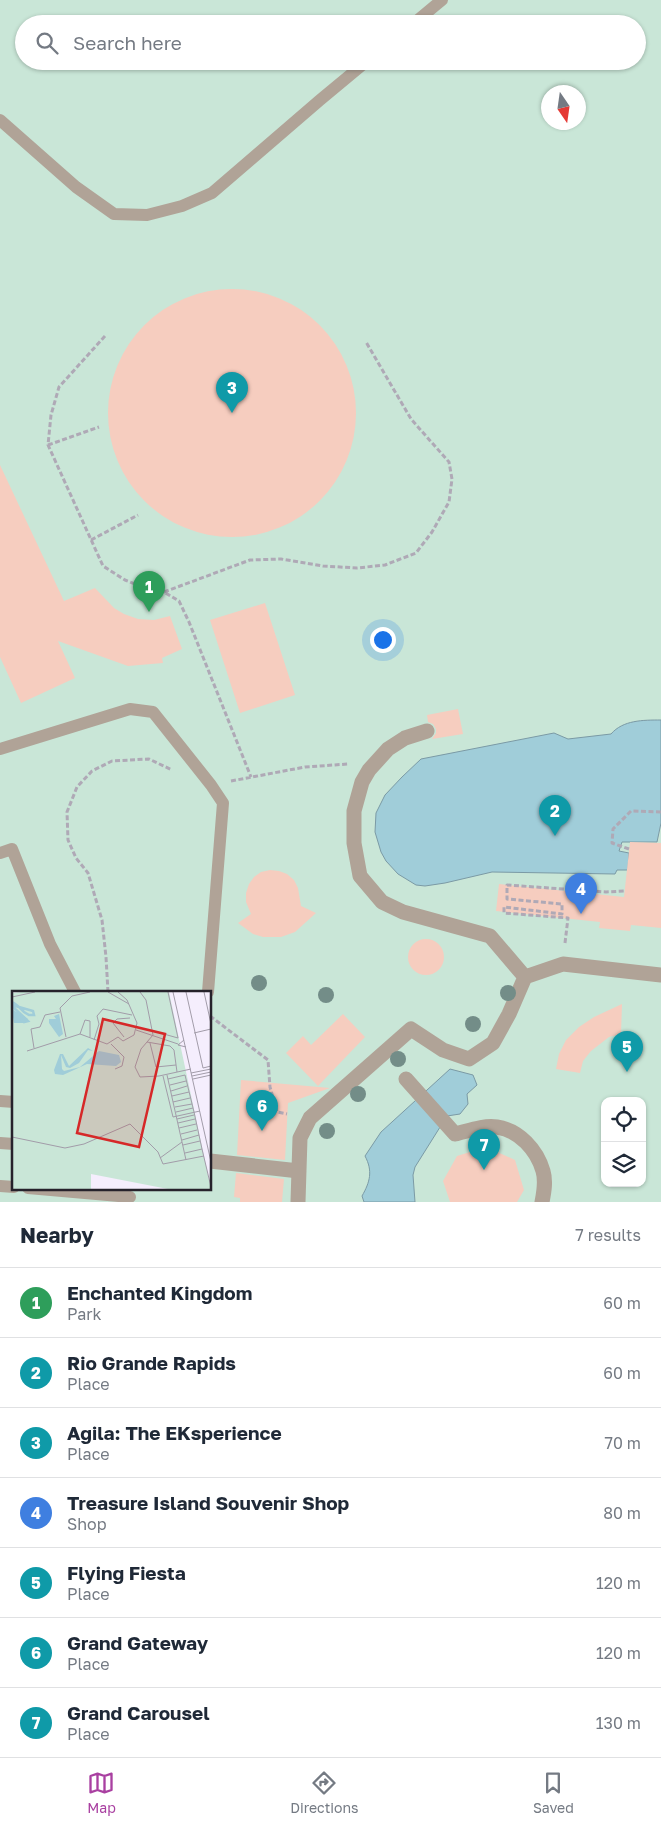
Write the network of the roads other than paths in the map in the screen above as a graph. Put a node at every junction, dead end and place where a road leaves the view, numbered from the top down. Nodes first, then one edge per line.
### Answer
1 (442, 0) edge
2 (424, 15) edge
3 (356, 70) edge
4 (0, 120) edge
5 (427, 731) dead end
6 (0, 749) edge
7 (0, 853) edge
8 (661, 974) edge
9 (525, 976) junction
10 (74, 991) edge
11 (208, 991) edge
12 (406, 1079) dead end
13 (211, 1161) edge
14 (299, 1171) junction
15 (53, 1190) edge
16 (129, 1196) edge
17 (298, 1202) edge
18 (542, 1202) edge

1 - 2 lane
3 - 4 lane
5 - 9 street
6 - 11 lane
7 - 10 lane
8 - 9 street
9 - 14 street
12 - 18 street
13 - 14 street
14 - 17 street
15 - 16 lane

